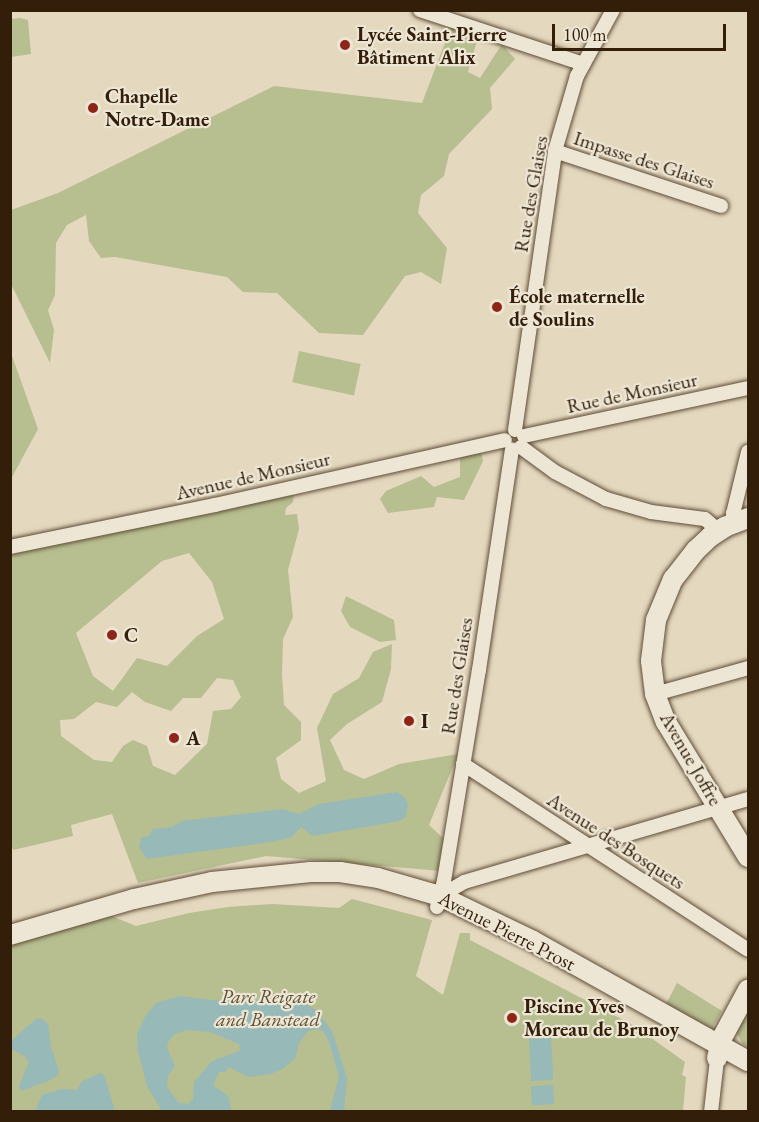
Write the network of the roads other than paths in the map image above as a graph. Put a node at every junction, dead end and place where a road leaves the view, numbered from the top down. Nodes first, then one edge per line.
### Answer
1 (420, 10) edge
2 (613, 10) edge
3 (583, 64) junction
4 (555, 151) junction
5 (721, 206) dead end
6 (748, 388) edge
7 (515, 440) junction
8 (748, 452) edge
9 (734, 523) edge
10 (10, 547) edge
11 (748, 668) edge
12 (655, 694) junction
13 (463, 764) junction
14 (748, 799) edge
15 (718, 807) junction
16 (587, 847) junction
17 (748, 857) edge
18 (439, 902) junction
19 (10, 935) edge
20 (748, 950) edge
21 (748, 990) edge
22 (718, 1053) junction
23 (748, 1061) edge
24 (748, 1076) edge
25 (711, 1112) edge

1 - 3 street
2 - 3 street, Rue des Glaises
3 - 4 street, Rue des Glaises
4 - 5 street, Impasse des Glaises
4 - 7 street, Rue des Glaises
6 - 7 street, Rue de Monsieur
7 - 9 street
7 - 10 street, Avenue de Monsieur
7 - 13 street, Rue des Glaises
8 - 9 street
9 - 12 main road, Avenue Joffre
11 - 12 street
12 - 15 main road, Avenue Joffre
13 - 16 street, Avenue des Bosquets
13 - 18 street, Rue des Glaises
14 - 15 street
15 - 16 street
15 - 17 main road, Avenue Joffre
16 - 18 street
16 - 20 street, Avenue des Bosquets
18 - 19 main road, Avenue Pierre Prost
18 - 22 main road, Avenue Pierre Prost
21 - 22 main road
22 - 23 main road
22 - 24 main road
22 - 25 street

